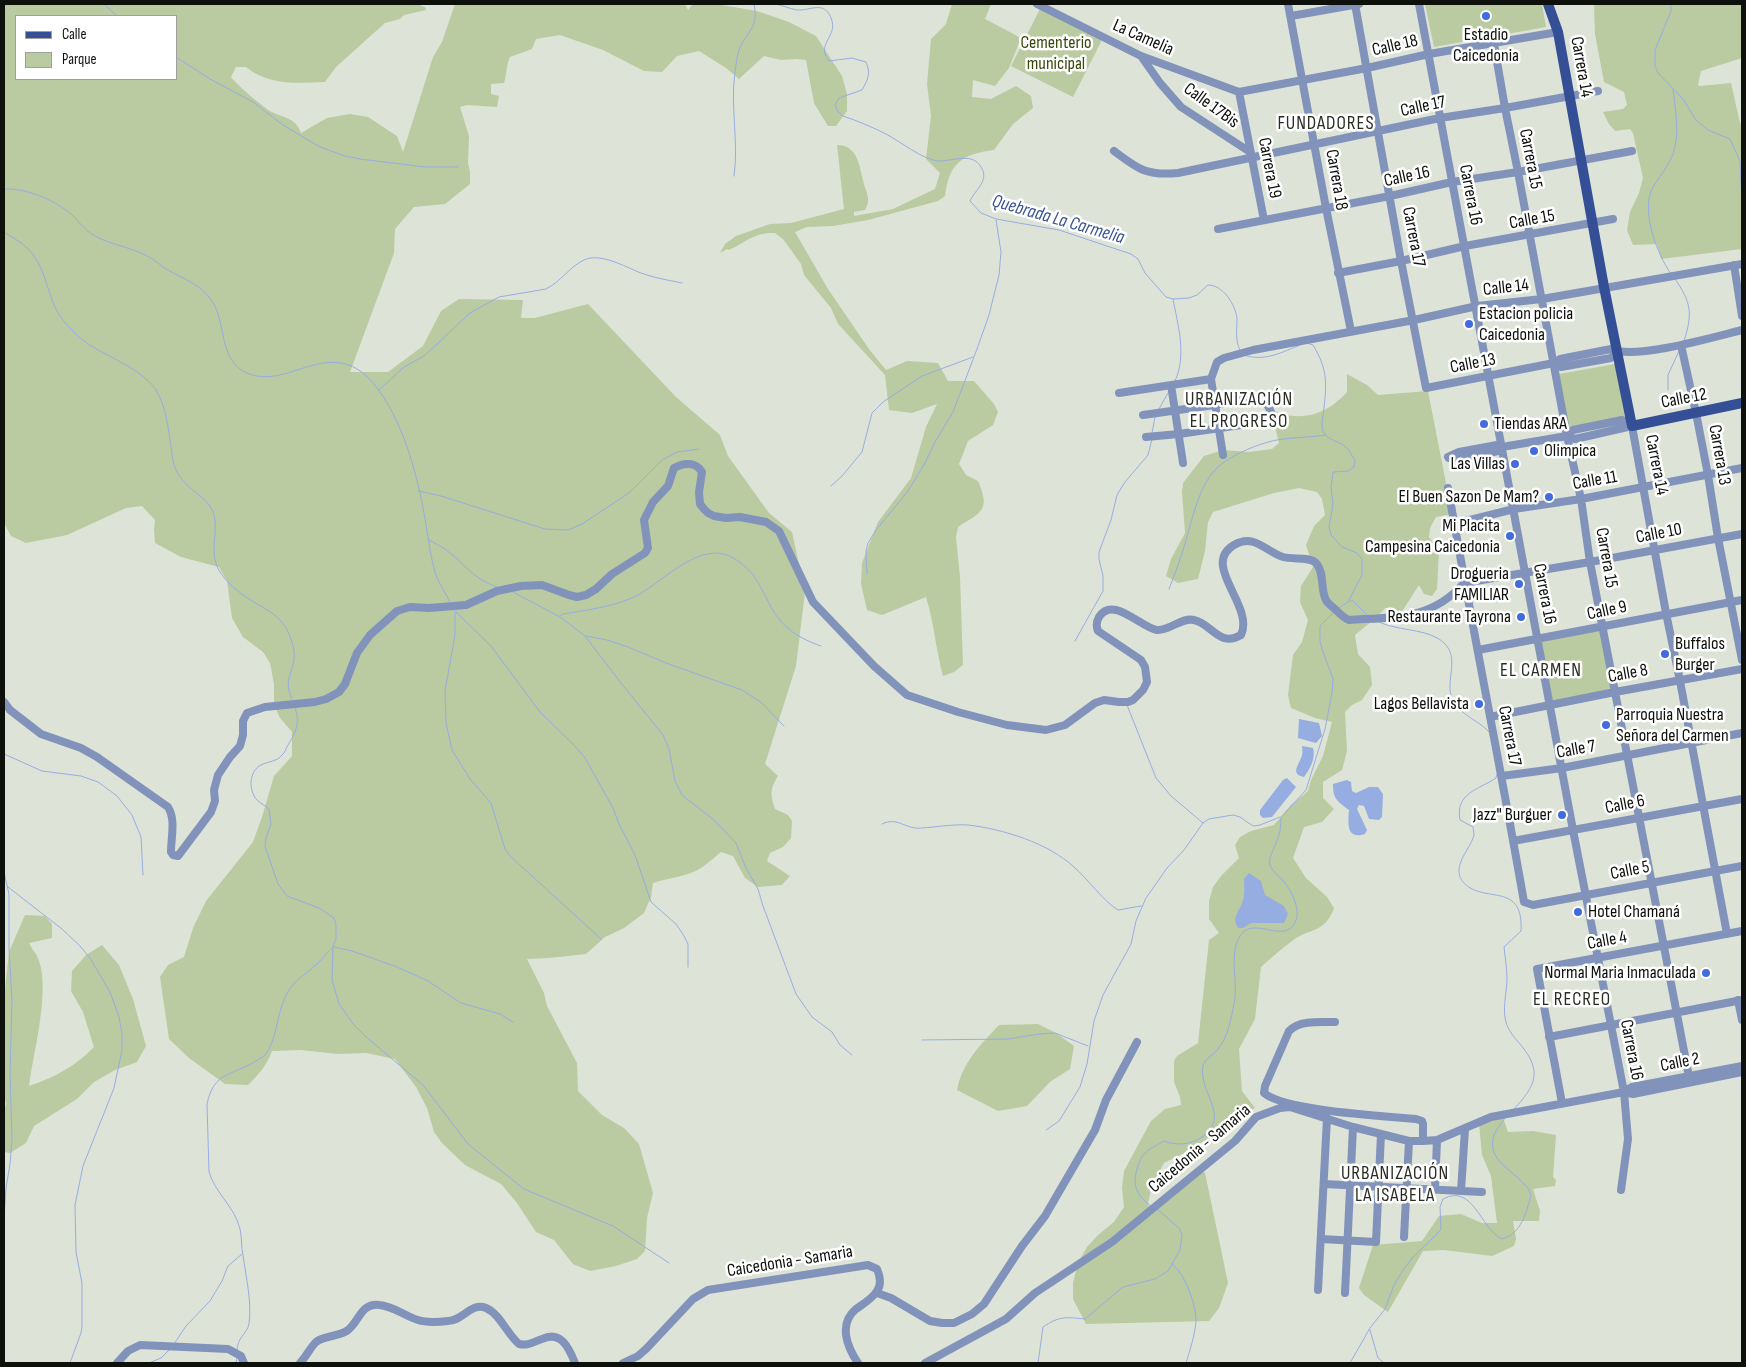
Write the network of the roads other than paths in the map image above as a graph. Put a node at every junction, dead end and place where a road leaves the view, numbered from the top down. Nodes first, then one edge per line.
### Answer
1 (1038, 4) edge
2 (1288, 4) edge
3 (1356, 4) edge
4 (1419, 4) edge
5 (1548, 4) edge
6 (1291, 16) junction
7 (1558, 32) junction
8 (1494, 44) junction
9 (1429, 54) junction
10 (1140, 56) junction
11 (1367, 68) junction
12 (1302, 80) junction
13 (1598, 91) dead end
14 (1239, 92) junction
15 (1569, 96) junction
16 (1505, 108) junction
17 (1440, 118) junction
18 (1378, 132) junction
19 (1314, 144) junction
20 (1114, 151) dead end
21 (1632, 151) dead end
22 (1250, 155) junction
23 (1582, 160) junction
24 (1518, 172) junction
25 (1452, 182) junction
26 (1390, 196) junction
27 (1326, 208) junction
28 (1264, 220) junction
29 (1614, 220) dead end
30 (1593, 223) junction
31 (1218, 228) dead end
32 (1530, 236) junction
33 (1465, 246) junction
34 (1401, 261) junction
35 (1742, 264) edge
36 (1734, 265) junction
37 (1338, 273) junction
38 (1604, 287) junction
39 (1542, 300) junction
40 (1476, 306) junction
41 (1742, 316) edge
42 (1414, 320) junction
43 (1742, 330) edge
44 (1351, 332) junction
45 (1681, 345) junction
46 (1617, 352) junction
47 (1554, 363) junction
48 (1489, 376) junction
49 (1210, 379) junction
50 (1172, 384) junction
51 (1426, 388) joint
52 (1119, 393) dead end
53 (1742, 404) edge
54 (1214, 405) junction
55 (1175, 411) junction
56 (1696, 413) junction
57 (1143, 415) dead end
58 (1632, 426) junction
59 (1218, 427) junction
60 (1179, 434) junction
61 (1567, 436) junction
62 (1146, 437) dead end
63 (1502, 447) junction
64 (1223, 456) dead end
65 (1182, 463) dead end
66 (1742, 468) edge
67 (1708, 475) junction
68 (1643, 487) junction
69 (1448, 488) dead end
70 (1581, 499) junction
71 (1514, 509) junction
72 (1454, 524) junction
73 (1742, 534) edge
74 (1718, 538) junction
75 (1655, 550) junction
76 (1590, 562) junction
77 (1525, 572) junction
78 (1464, 583) junction
79 (1742, 600) edge
80 (1730, 602) junction
81 (1666, 614) junction
82 (1603, 627) junction
83 (1538, 640) junction
84 (1478, 650) junction
85 (1742, 660) edge
86 (1742, 669) edge
87 (1680, 681) junction
88 (1615, 692) junction
89 (4, 702) edge
90 (1550, 704) junction
91 (1490, 717) junction
92 (1742, 733) edge
93 (1691, 743) junction
94 (1628, 756) junction
95 (1562, 768) junction
96 (1502, 776) junction
97 (1742, 799) edge
98 (1703, 806) junction
99 (1640, 818) junction
100 (1573, 830) junction
101 (1514, 841) junction
102 (1742, 866) edge
103 (1716, 871) junction
104 (1651, 882) junction
105 (1587, 895) junction
106 (1524, 902) joint
107 (1742, 931) edge
108 (1728, 934) junction
109 (1664, 946) junction
110 (1598, 958) junction
111 (1740, 1000) edge
112 (1677, 1012) junction
113 (1742, 1020) edge
114 (1335, 1022) dead end
115 (1610, 1026) junction
116 (1549, 1037) junction
117 (1137, 1042) dead end
118 (1742, 1066) edge
119 (1742, 1072) edge
120 (1689, 1079) junction
121 (1624, 1092) junction
122 (1562, 1103) junction
123 (1327, 1118) junction
124 (1353, 1127) junction
125 (1464, 1128) junction
126 (1381, 1134) junction
127 (1437, 1140) junction
128 (1409, 1141) junction
129 (1423, 1141) junction
130 (1324, 1184) junction
131 (1350, 1185) junction
132 (1379, 1187) junction
133 (1407, 1188) junction
134 (1435, 1188) junction
135 (1621, 1190) dead end
136 (1461, 1191) junction
137 (1482, 1192) dead end
138 (1404, 1237) dead end
139 (1321, 1239) junction
140 (1348, 1240) junction
141 (1318, 1290) dead end
142 (877, 1293) junction
143 (1345, 1293) dead end
144 (117, 1363) edge
145 (244, 1363) edge
146 (300, 1363) edge
147 (575, 1363) edge
148 (623, 1363) edge
149 (858, 1363) edge
150 (926, 1363) edge

1 - 10 street, La Camelia
2 - 6 street, Carrera 18
3 - 6 street
3 - 11 street, Carrera 17
4 - 9 street, Carrera 16
5 - 7 main road, Carrera 14
6 - 12 street, Carrera 18
7 - 8 street, Calle 18
7 - 15 main road, Carrera 14
8 - 9 street, Calle 18
8 - 16 street, Carrera 15
9 - 11 street, Calle 18
9 - 17 street, Carrera 16
10 - 14 street, La Camelia
10 - 22 street, Calle 17Bis
11 - 12 street, Calle 18
11 - 18 street, Carrera 17
12 - 14 street, Calle 18
12 - 19 street, Carrera 18
13 - 15 street, Calle 17
14 - 22 street, Carrera 19
15 - 16 street, Calle 17
15 - 23 main road, Carrera 14
16 - 17 street, Calle 17
16 - 24 street, Carrera 15
17 - 18 street, Calle 17
17 - 25 street, Carrera 16
18 - 19 street, Calle 17
18 - 26 street, Carrera 17
19 - 22 street, Calle 17
19 - 27 street, Carrera 18
20 - 22 street, Calle 17
21 - 23 street, Calle 16
22 - 28 street, Carrera 19
23 - 24 street, Calle 16
23 - 30 main road, Carrera 14
24 - 25 street, Calle 16
24 - 32 street, Carrera 15
25 - 26 street, Calle 16
25 - 33 street, Carrera 16
26 - 27 street, Calle 16
26 - 34 street, Carrera 17
27 - 28 street, Calle 16
27 - 37 street, Carrera 18
28 - 31 street, Calle 16
29 - 30 street, Calle 15
30 - 32 street, Calle 15
30 - 38 main road, Carrera 14
32 - 33 street, Calle 15
32 - 39 street, Carrera 15
33 - 34 street, Calle 15
33 - 40 street, Carrera 16
34 - 37 street, Calle 15
34 - 42 street, Carrera 17
35 - 36 street, Calle 14
36 - 38 street, Calle 14
36 - 41 street
37 - 44 street, Carrera 18
38 - 39 street, Calle 14
38 - 46 main road, Carrera 14
39 - 40 street, Calle 14
39 - 47 street, Carrera 15
40 - 42 street, Calle 14
40 - 48 street, Carrera 16
42 - 44 street, Calle 14
42 - 51 street, Carrera 17
43 - 45 street, Calle 13
44 - 49 street, Calle 14
45 - 46 street, Calle 13
45 - 56 street, Carrera 13
46 - 47 street, Calle 13
46 - 58 main road, Carrera 14
47 - 48 street, Calle 13
47 - 61 street, Carrera 15
48 - 51 street, Calle 13
48 - 63 street, Carrera 16
49 - 50 street
49 - 54 street
50 - 52 street
50 - 55 street
53 - 56 main road, Calle 12
54 - 55 street
54 - 59 street
54 - 59 street
55 - 57 street
55 - 60 street
56 - 58 main road, Calle 12
56 - 67 street, Carrera 13
58 - 61 street, Calle 12
58 - 68 street, Carrera 14
59 - 60 street
59 - 64 street
60 - 62 street
60 - 65 street
61 - 63 street, Calle 12
61 - 70 street, Carrera 15
63 - 63 street, Calle 12
63 - 71 street, Carrera 16
66 - 67 street, Calle 11
67 - 68 street, Calle 11
67 - 74 street, Carrera 13
68 - 70 street, Calle 11
68 - 75 street, Carrera 14
69 - 72 street, Carrera 17
70 - 71 street, Calle 11
70 - 76 street, Carrera 15
71 - 72 street, Calle 11
71 - 77 street, Carrera 16
72 - 78 street, Carrera 17
73 - 74 street, Calle 10
74 - 75 street, Calle 10
74 - 80 street, Carrera 13
75 - 76 street, Calle 10
75 - 81 street, Carrera 14
76 - 77 street, Calle 10
76 - 82 street, Carrera 15
77 - 78 street, Calle 10
77 - 83 street, Carrera 16
78 - 84 street, Carrera 17
78 - 89 street
79 - 80 street, Calle 9
80 - 81 street, Calle 9
80 - 85 street, Carrera 13
81 - 82 street, Calle 9
81 - 87 street, Carrera 14
82 - 83 street, Calle 9
82 - 88 street, Carrera 15
83 - 84 street, Calle 9
83 - 90 street, Carrera 16
84 - 91 street, Carrera 17
86 - 87 street, Calle 8
87 - 88 street, Calle 8
87 - 93 street, Carrera 14
88 - 90 street, Calle 8
88 - 94 street, Carrera 15
90 - 91 street, Calle 8
90 - 95 street, Carrera 16
91 - 96 street, Carrera 17
92 - 93 street, Calle 7
93 - 94 street, Calle 7
93 - 98 street, Carrera 14
94 - 95 street, Calle 7
94 - 99 street, Carrera 15
95 - 96 street, Calle 7
95 - 100 street, Carrera 16
96 - 101 street, Carrera 17
97 - 98 street, Calle 6
98 - 99 street, Calle 6
98 - 103 street, Carrera 14
99 - 100 street, Calle 6
99 - 104 street, Carrera 15
100 - 101 street, Calle 6
100 - 105 street, Carrera 16
101 - 106 street, Carrera 17
102 - 103 street, Calle 5
103 - 104 street, Calle 5
103 - 108 street, Carrera 14
104 - 105 street, Calle 5
104 - 109 street, Carrera 15
105 - 106 street, Calle 5
105 - 110 street, Carrera 16
107 - 108 street, Calle 4
108 - 109 street, Calle 4
109 - 110 street, Calle 4
109 - 112 street, Carrera 15
110 - 115 street, Carrera 16
110 - 116 street, Calle 4
111 - 112 street
111 - 113 street
112 - 115 street
112 - 120 street, Carrera 15
114 - 129 street
115 - 116 street
115 - 121 street, Carrera 16
116 - 122 street
117 - 142 street
118 - 120 street, Calle 2
119 - 120 street, Calle 2
120 - 121 street, Calle 2
121 - 122 street, Calle 2
121 - 135 street, Carrera 16
122 - 125 street, Caicedonia - Samaria
123 - 124 street, Caicedonia - Samaria
123 - 130 street
123 - 150 street, Caicedonia - Samaria
124 - 126 street, Caicedonia - Samaria
124 - 131 street
125 - 127 street, Caicedonia - Samaria
125 - 136 street
126 - 128 street, Caicedonia - Samaria
126 - 132 street
127 - 129 street, Caicedonia - Samaria
127 - 134 street
128 - 129 street, Caicedonia - Samaria
128 - 133 street
130 - 131 street
130 - 139 street
131 - 132 street
131 - 140 street
132 - 133 street
132 - 140 street
133 - 134 street
133 - 138 street
134 - 136 street
136 - 137 street
139 - 140 street
139 - 141 street
140 - 143 street
142 - 148 street, Caicedonia - Samaria
142 - 149 street
144 - 145 street
146 - 147 street

